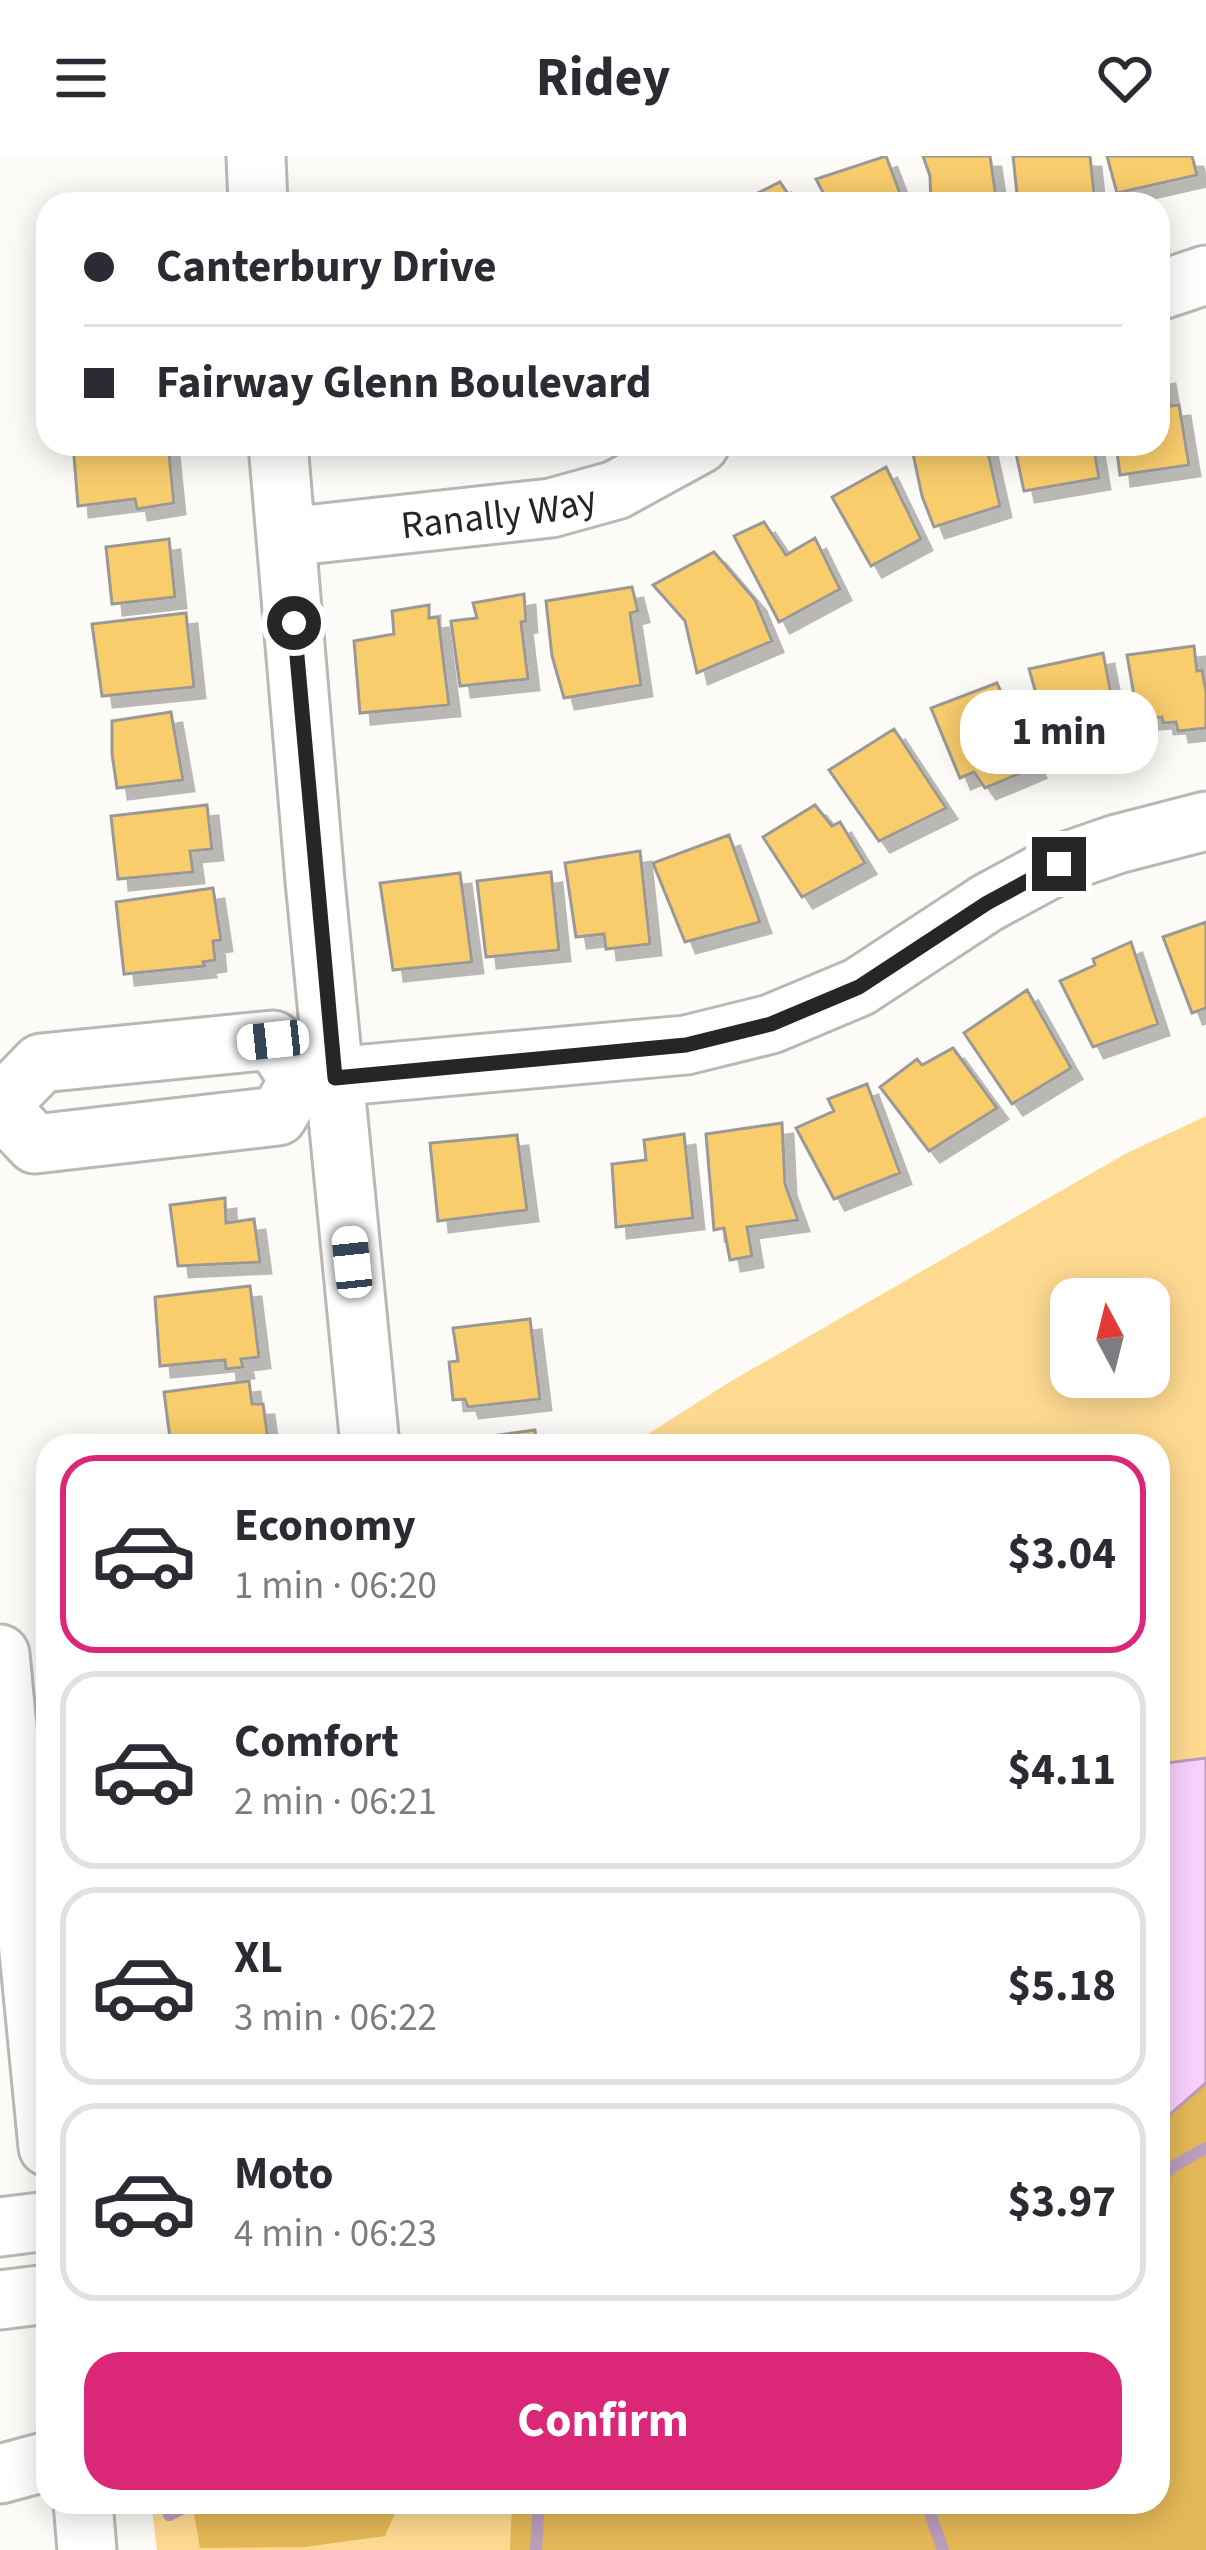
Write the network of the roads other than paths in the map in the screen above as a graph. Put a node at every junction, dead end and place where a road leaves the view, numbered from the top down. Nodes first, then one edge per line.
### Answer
1 (256, 156) edge
2 (258, 192) edge
3 (1206, 275) edge
4 (1170, 287) edge
5 (279, 456) edge
6 (678, 456) edge
7 (287, 537) junction
8 (1206, 821) edge
9 (317, 1079) junction
10 (0, 1106) edge
11 (368, 1434) edge
12 (0, 1654) edge
13 (13, 1919) edge
14 (16, 1989) edge
15 (36, 2088) edge
16 (36, 2223) edge
17 (0, 2228) edge
18 (36, 2296) edge
19 (0, 2300) edge
20 (36, 2464) edge
21 (0, 2474) edge
22 (83, 2514) edge
23 (87, 2550) edge

1 - 2 street
3 - 4 street
5 - 7 street
6 - 7 street, Ranally Way
7 - 9 street
8 - 9 street
9 - 10 street
9 - 10 street
9 - 11 street
12 - 13 street
13 - 14 street
14 - 15 street
16 - 17 street
18 - 19 street
20 - 21 street
22 - 23 street

